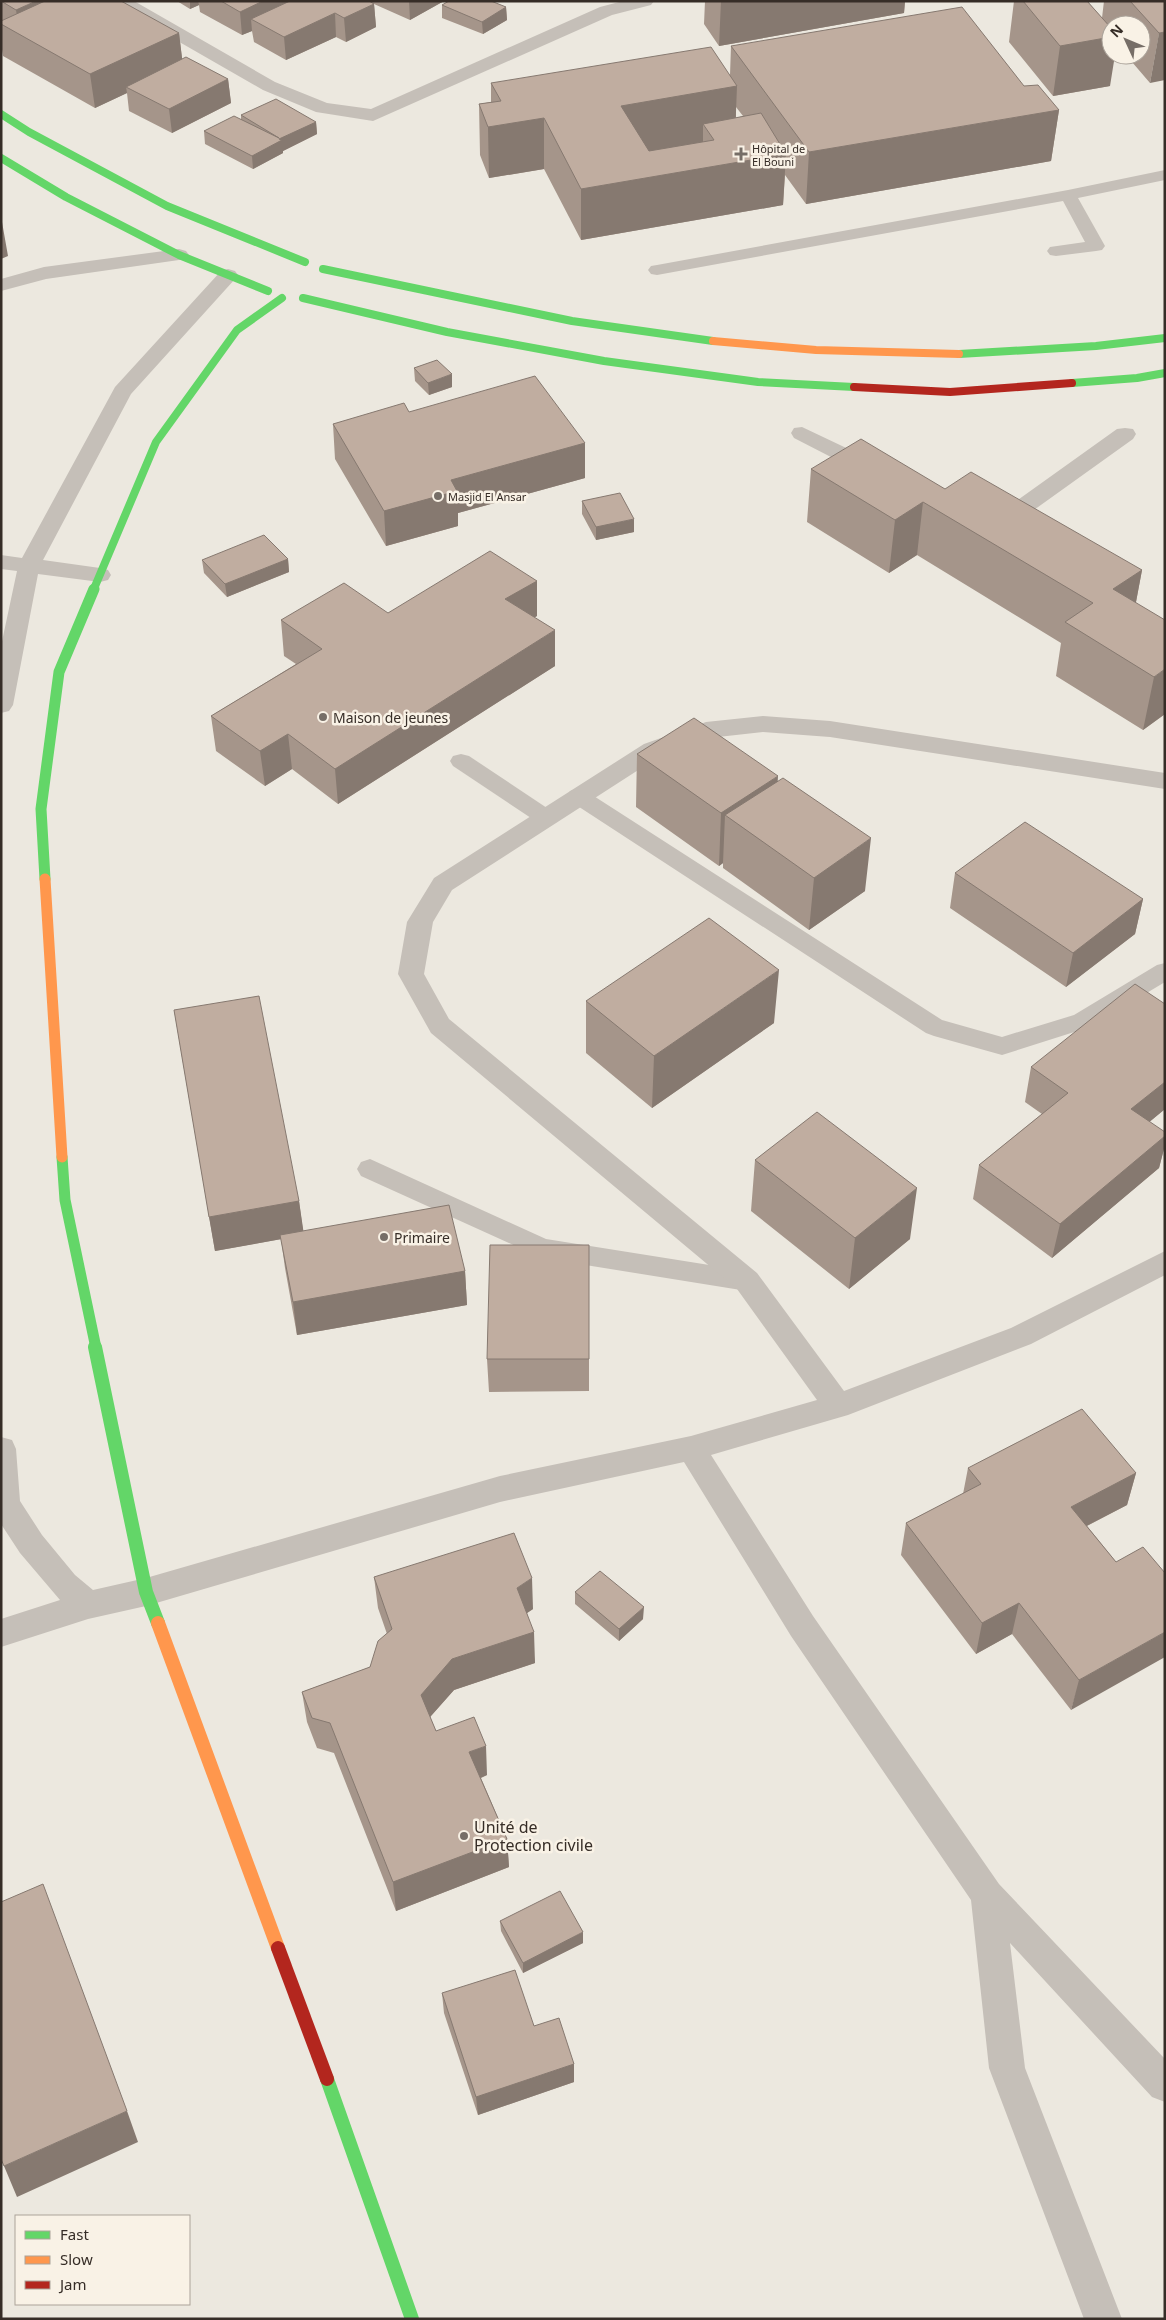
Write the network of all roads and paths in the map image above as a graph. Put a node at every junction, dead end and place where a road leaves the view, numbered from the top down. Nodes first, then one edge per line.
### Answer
1 (121, 1) edge
2 (645, 1) edge
3 (1, 114) edge
4 (1, 158) edge
5 (1165, 174) edge
6 (1068, 194) junction
7 (1056, 251) dead end
8 (179, 255) junction
9 (305, 262) junction
10 (282, 264) dead end
11 (323, 269) junction
12 (657, 270) dead end
13 (266, 274) dead end
14 (228, 275) junction
15 (330, 280) dead end
16 (1, 285) edge
17 (268, 291) junction
18 (321, 292) dead end
19 (282, 298) junction
20 (303, 298) junction
21 (1165, 338) edge
22 (1165, 373) edge
23 (802, 433) dead end
24 (1125, 434) dead end
25 (888, 478) edge
26 (990, 531) edge
27 (1, 562) edge
28 (29, 566) junction
29 (100, 575) junction
30 (1, 705) edge
31 (461, 761) dead end
32 (1165, 781) edge
33 (578, 796) junction
34 (545, 817) junction
35 (1165, 971) edge
36 (370, 1169) dead end
37 (1165, 1262) edge
38 (747, 1281) junction
39 (838, 1406) junction
40 (1, 1448) edge
41 (691, 1448) junction
42 (3, 1511) edge
43 (146, 1592) junction
44 (88, 1605) junction
45 (1, 1634) edge
46 (986, 1895) junction
47 (1165, 2085) edge
48 (412, 2319) edge
49 (1103, 2319) edge

1 - 2 street
3 - 9 main road
4 - 8 main road
5 - 6 lane
6 - 7 lane
6 - 12 lane
8 - 14 main road
8 - 16 street
9 - 10 main road
9 - 11 main road
11 - 15 main road
11 - 21 main road
13 - 17 main road
14 - 17 main road
14 - 28 street
17 - 19 main road
18 - 20 main road
19 - 20 main road
19 - 29 main road
20 - 22 main road
23 - 25 street
24 - 26 street
27 - 28 street
28 - 29 street
28 - 30 street
29 - 43 main road
31 - 34 lane
32 - 33 street
33 - 34 street
33 - 35 lane
34 - 38 street
36 - 38 lane
37 - 39 street
38 - 39 street
39 - 41 street
40 - 42 street
41 - 43 street
41 - 46 street
42 - 44 street
43 - 44 street
43 - 48 main road
44 - 45 street
46 - 47 street
46 - 49 street

